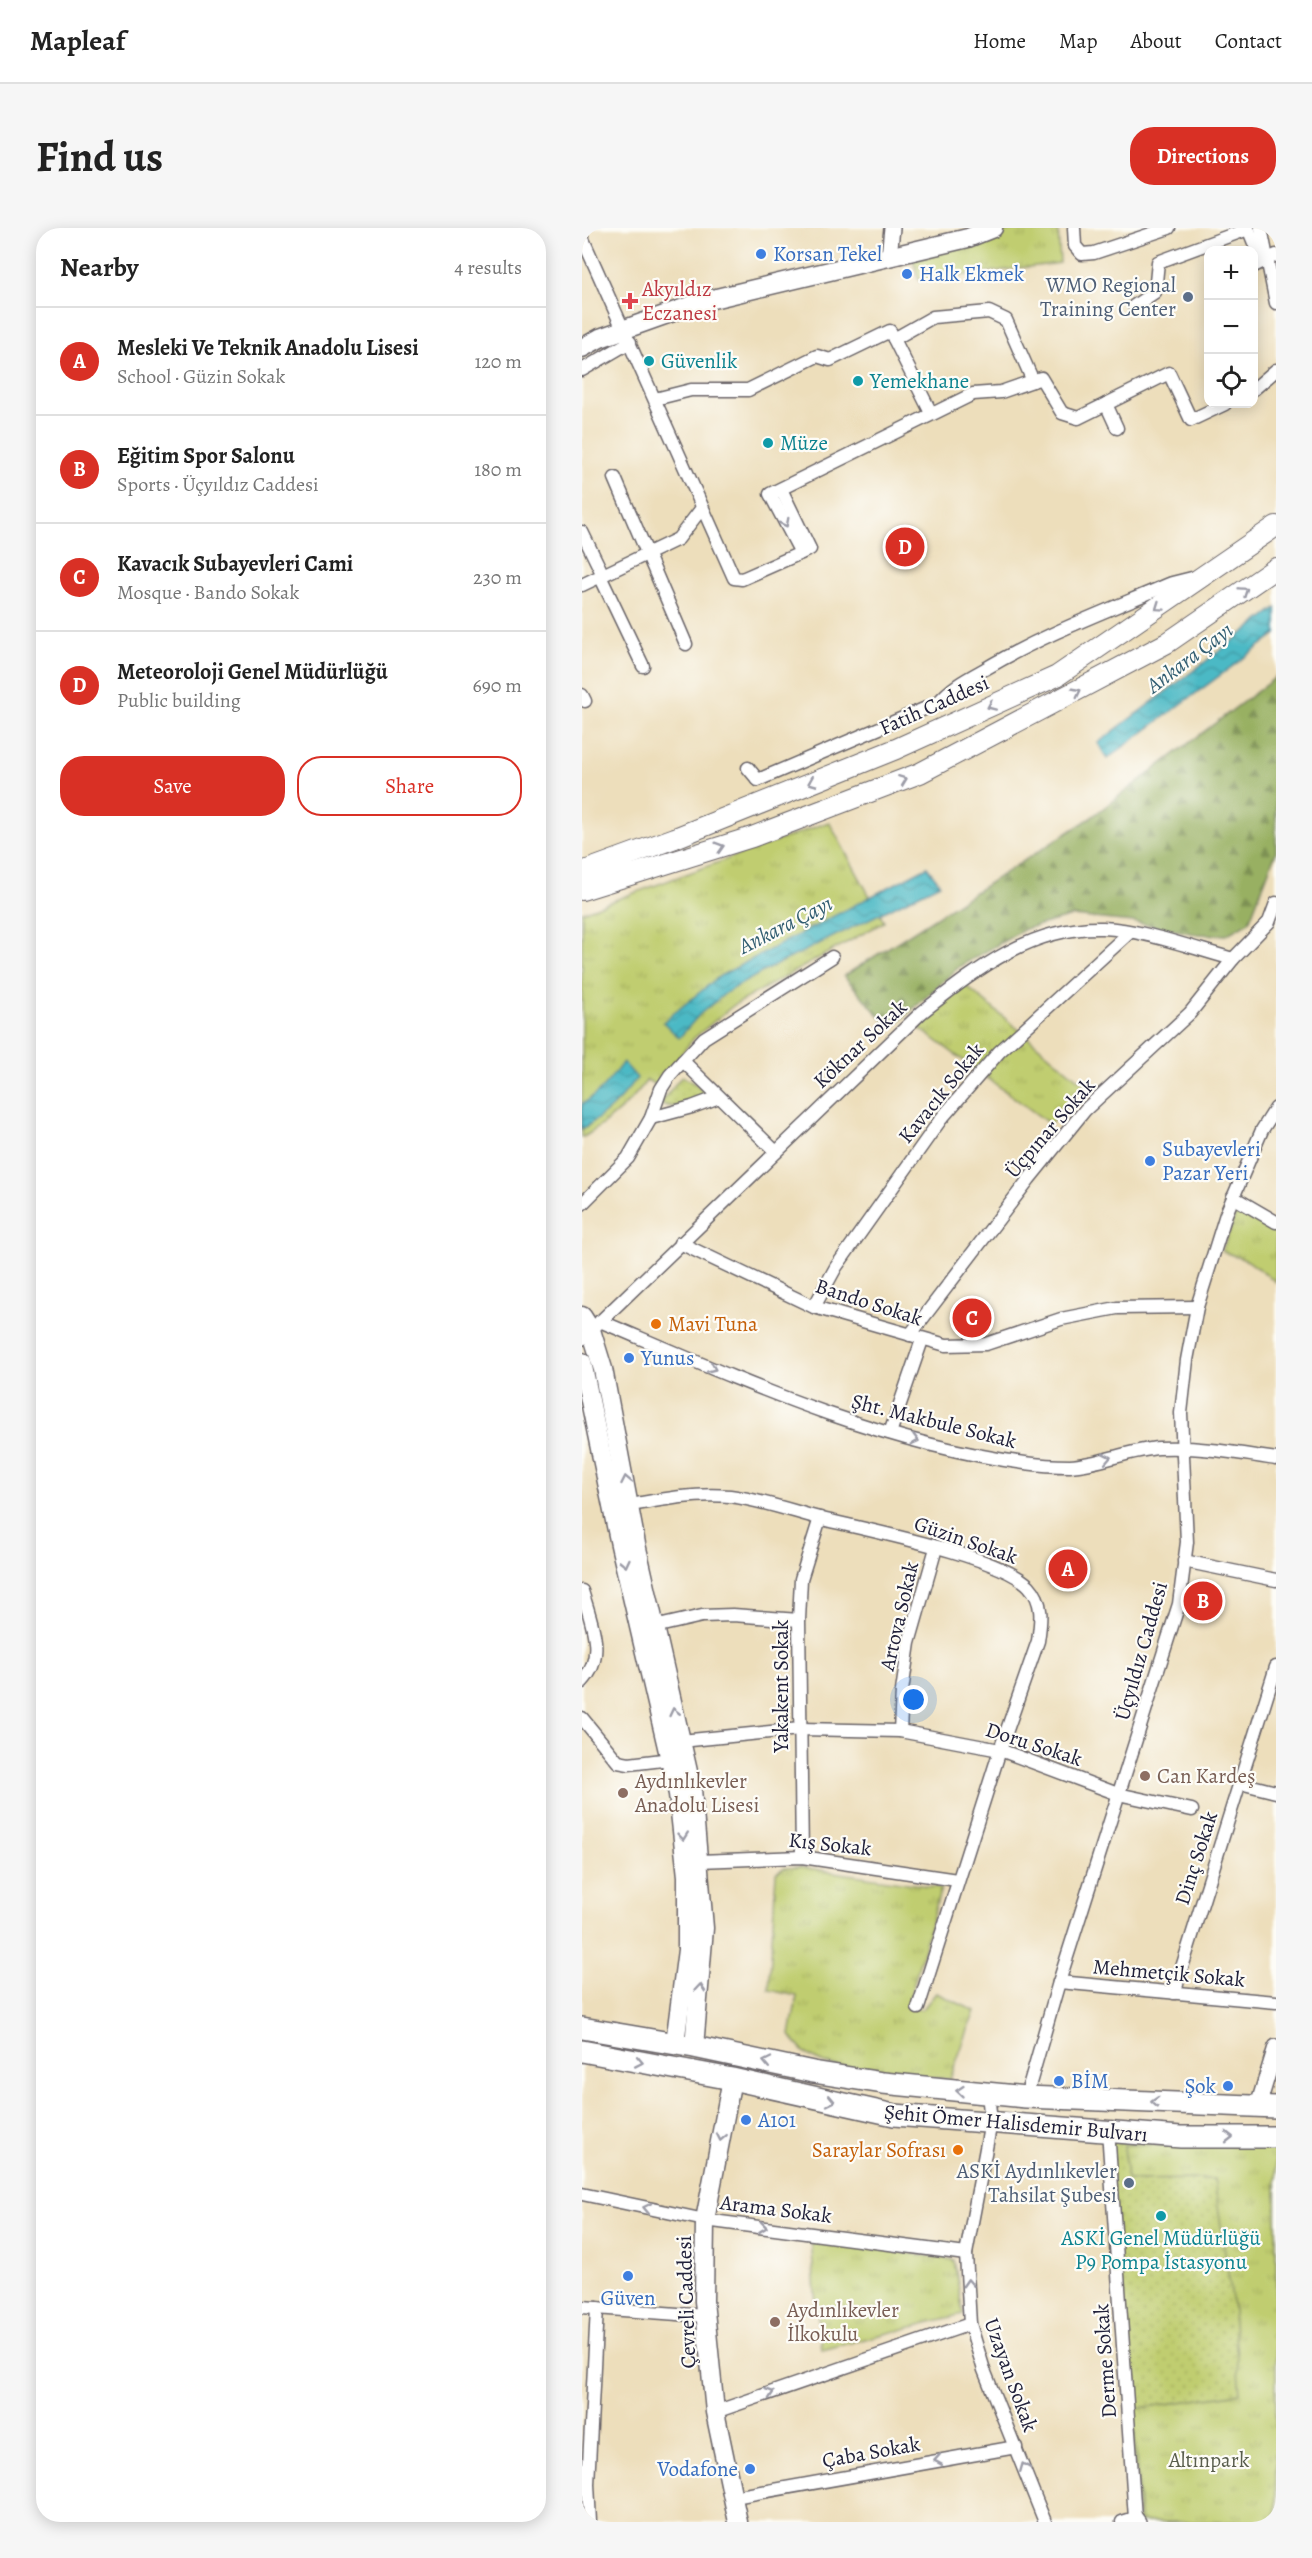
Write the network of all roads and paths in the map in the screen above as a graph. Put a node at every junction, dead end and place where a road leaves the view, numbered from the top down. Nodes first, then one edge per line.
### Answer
1 (892, 228) edge
2 (993, 228) edge
3 (1074, 228) edge
4 (1169, 228) edge
5 (1261, 228) edge
6 (1248, 229) edge
7 (582, 237) edge
8 (889, 256) junction
9 (1272, 257) edge
10 (1258, 264) edge
11 (1276, 303) edge
12 (1134, 306) dead end
13 (627, 335) junction
14 (894, 339) junction
15 (582, 348) edge
16 (582, 370) edge
17 (1276, 370) edge
18 (1033, 381) junction
19 (1258, 381) edge
20 (655, 399) junction
21 (1106, 404) junction
22 (1216, 408) edge
23 (931, 413) junction
24 (1117, 428) dead end
25 (615, 478) dead end
26 (702, 508) junction
27 (1276, 526) edge
28 (582, 531) edge
29 (646, 554) junction
30 (1276, 568) edge
31 (1205, 575) junction
32 (601, 576) junction
33 (582, 585) edge
34 (686, 644) dead end
35 (643, 666) dead end
36 (748, 768) dead end
37 (675, 838) junction
38 (582, 860) edge
39 (664, 864) junction
40 (582, 872) edge
41 (582, 890) edge
42 (582, 901) edge
43 (1276, 903) edge
44 (1130, 932) junction
45 (832, 957) dead end
46 (1233, 959) junction
47 (683, 1061) junction
48 (718, 1097) junction
49 (1276, 1108) edge
50 (651, 1118) junction
51 (776, 1152) junction
52 (1233, 1197) junction
53 (582, 1204) edge
54 (1276, 1222) edge
55 (680, 1243) junction
56 (814, 1307) junction
57 (1197, 1307) junction
58 (589, 1326) edge
59 (916, 1337) junction
60 (582, 1362) edge
61 (890, 1433) junction
62 (1185, 1447) junction
63 (1276, 1459) edge
64 (631, 1505) junction
65 (820, 1518) junction
66 (936, 1548) junction
67 (1184, 1561) junction
68 (1276, 1580) edge
69 (582, 1591) edge
70 (800, 1620) junction
71 (654, 1627) junction
72 (1276, 1666) edge
73 (582, 1682) edge
74 (582, 1718) edge
75 (800, 1729) junction
76 (900, 1731) junction
77 (681, 1741) junction
78 (1000, 1750) junction
79 (671, 1759) junction
80 (1240, 1783) junction
81 (1276, 1792) edge
82 (1118, 1794) junction
83 (1192, 1810) dead end
84 (802, 1857) junction
85 (699, 1861) junction
86 (957, 1880) junction
87 (1059, 1982) junction
88 (1174, 1993) junction
89 (1276, 2002) edge
90 (918, 2008) dead end
91 (582, 2028) edge
92 (685, 2045) junction
93 (1276, 2047) edge
94 (582, 2051) edge
95 (732, 2079) junction
96 (988, 2093) junction
97 (1026, 2097) junction
98 (1267, 2107) edge
99 (991, 2122) junction
100 (1108, 2130) junction
101 (1276, 2136) edge
102 (582, 2194) edge
103 (705, 2220) junction
104 (966, 2254) junction
105 (582, 2307) edge
106 (597, 2308) junction
107 (705, 2316) junction
108 (970, 2324) junction
109 (715, 2412) junction
110 (1016, 2447) junction
111 (734, 2497) junction
112 (1132, 2521) edge
113 (590, 2522) edge
114 (738, 2522) edge
115 (1045, 2522) edge

1 - 8 street
2 - 8 main road
3 - 4 street
5 - 9 street
6 - 9 street
6 - 12 street
7 - 13 street
8 - 13 main road
9 - 10 street
9 - 11 street
13 - 15 main road
13 - 16 street
13 - 20 street
14 - 18 street
14 - 20 street
14 - 23 street
17 - 19 street
18 - 21 street
18 - 23 street
20 - 26 street
21 - 22 street
21 - 24 street
23 - 26 street
25 - 29 street
26 - 29 street
27 - 31 main road, Fatih Caddesi
28 - 32 street
29 - 32 street
29 - 34 street
39 -> 30 main road
31 - 36 street
31 -> 37 main road, Fatih Caddesi
32 - 33 street
32 - 35 street
37 - 38 main road
37 - 40 main road, Fatih Caddesi
39 - 41 main road
39 - 42 main road
43 - 46 street, Üçpınar Sokak
44 - 46 street, Köknar Sokak
44 - 51 street, Köknar Sokak
44 - 56 street, Kavacık Sokak
45 - 47 street
46 - 59 street, Üçpınar Sokak
47 - 48 street
47 - 50 street
48 - 50 street
48 - 51 street
49 - 52 street, Üçyıldız Caddesi
50 - 53 street
51 - 55 street, Köknar Sokak
52 - 54 street
52 - 57 street, Üçyıldız Caddesi
55 - 56 street, Bando Sokak
55 - 58 street, Köknar Sokak
56 - 59 street, Bando Sokak
57 - 59 street, Bando Sokak
57 - 62 street, Üçyıldız Caddesi
58 -> 61 street, Şht. Makbule Sokak
64 -> 58 main road
59 - 61 street, Üçpınar Sokak
60 -> 79 main road
61 -> 62 street, Şht. Makbule Sokak
62 - 63 street, Şht. Makbule Sokak
62 - 67 street, Üçyıldız Caddesi
64 - 65 street, Güzin Sokak
64 - 71 main road
65 - 66 street, Güzin Sokak
65 - 70 street, Yakakent Sokak
66 - 76 street, Artova Sokak
66 - 78 street, Güzin Sokak
67 - 68 street
67 - 82 street, Üçyıldız Caddesi
69 - 73 street
70 - 71 street
70 - 75 street, Yakakent Sokak
77 -> 71 main road
72 - 80 street, Dinç Sokak
74 - 79 street
75 - 76 street, Doru Sokak
75 - 77 street, Doru Sokak
75 - 84 street, Yakakent Sokak
76 - 78 street, Doru Sokak
77 - 85 main road
78 - 82 street, Doru Sokak
78 - 86 street, Güzin Sokak
79 -> 92 main road
80 - 81 street
80 - 88 street, Dinç Sokak
82 - 83 street, Doru Sokak
82 - 87 street, Üçyıldız Caddesi
84 - 85 street, Kış Sokak
84 - 86 street, Kış Sokak
92 -> 85 main road
86 - 90 street, Güzin Sokak
87 - 88 street, Mehmetçik Sokak
87 - 97 street, Üçyıldız Caddesi
88 - 89 street, Mehmetçik Sokak
91 - 92 highway, Şehit Ömer Halisdemir Bulvarı
96 -> 92 highway, Şehit Ömer Halisdemir Bulvarı
93 - 98 street
94 -> 95 highway, Şehit Ömer Halisdemir Bulvarı
95 -> 99 highway, Şehit Ömer Halisdemir Bulvarı
95 -> 103 main road, Çevreli Caddesi
96 - 97 highway, Şehit Ömer Halisdemir Bulvarı
96 - 99 street, Uzayan Sokak
98 -> 97 highway, Şehit Ömer Halisdemir Bulvarı
99 - 100 highway, Şehit Ömer Halisdemir Bulvarı
99 - 104 street, Uzayan Sokak
100 -> 101 highway, Şehit Ömer Halisdemir Bulvarı
100 - 112 street, Derme Sokak
103 -> 102 street, Arama Sokak
103 -> 104 street, Arama Sokak
103 - 107 main road, Çevreli Caddesi
108 -> 104 street, Uzayan Sokak
105 - 106 street
106 - 107 street
106 - 113 street
107 - 109 main road, Çevreli Caddesi
109 -> 108 street
108 - 110 street, Uzayan Sokak
109 - 111 main road, Çevreli Caddesi
110 -> 111 street, Çaba Sokak
115 -> 110 street, Uzayan Sokak
111 - 114 main road, Çevreli Caddesi

